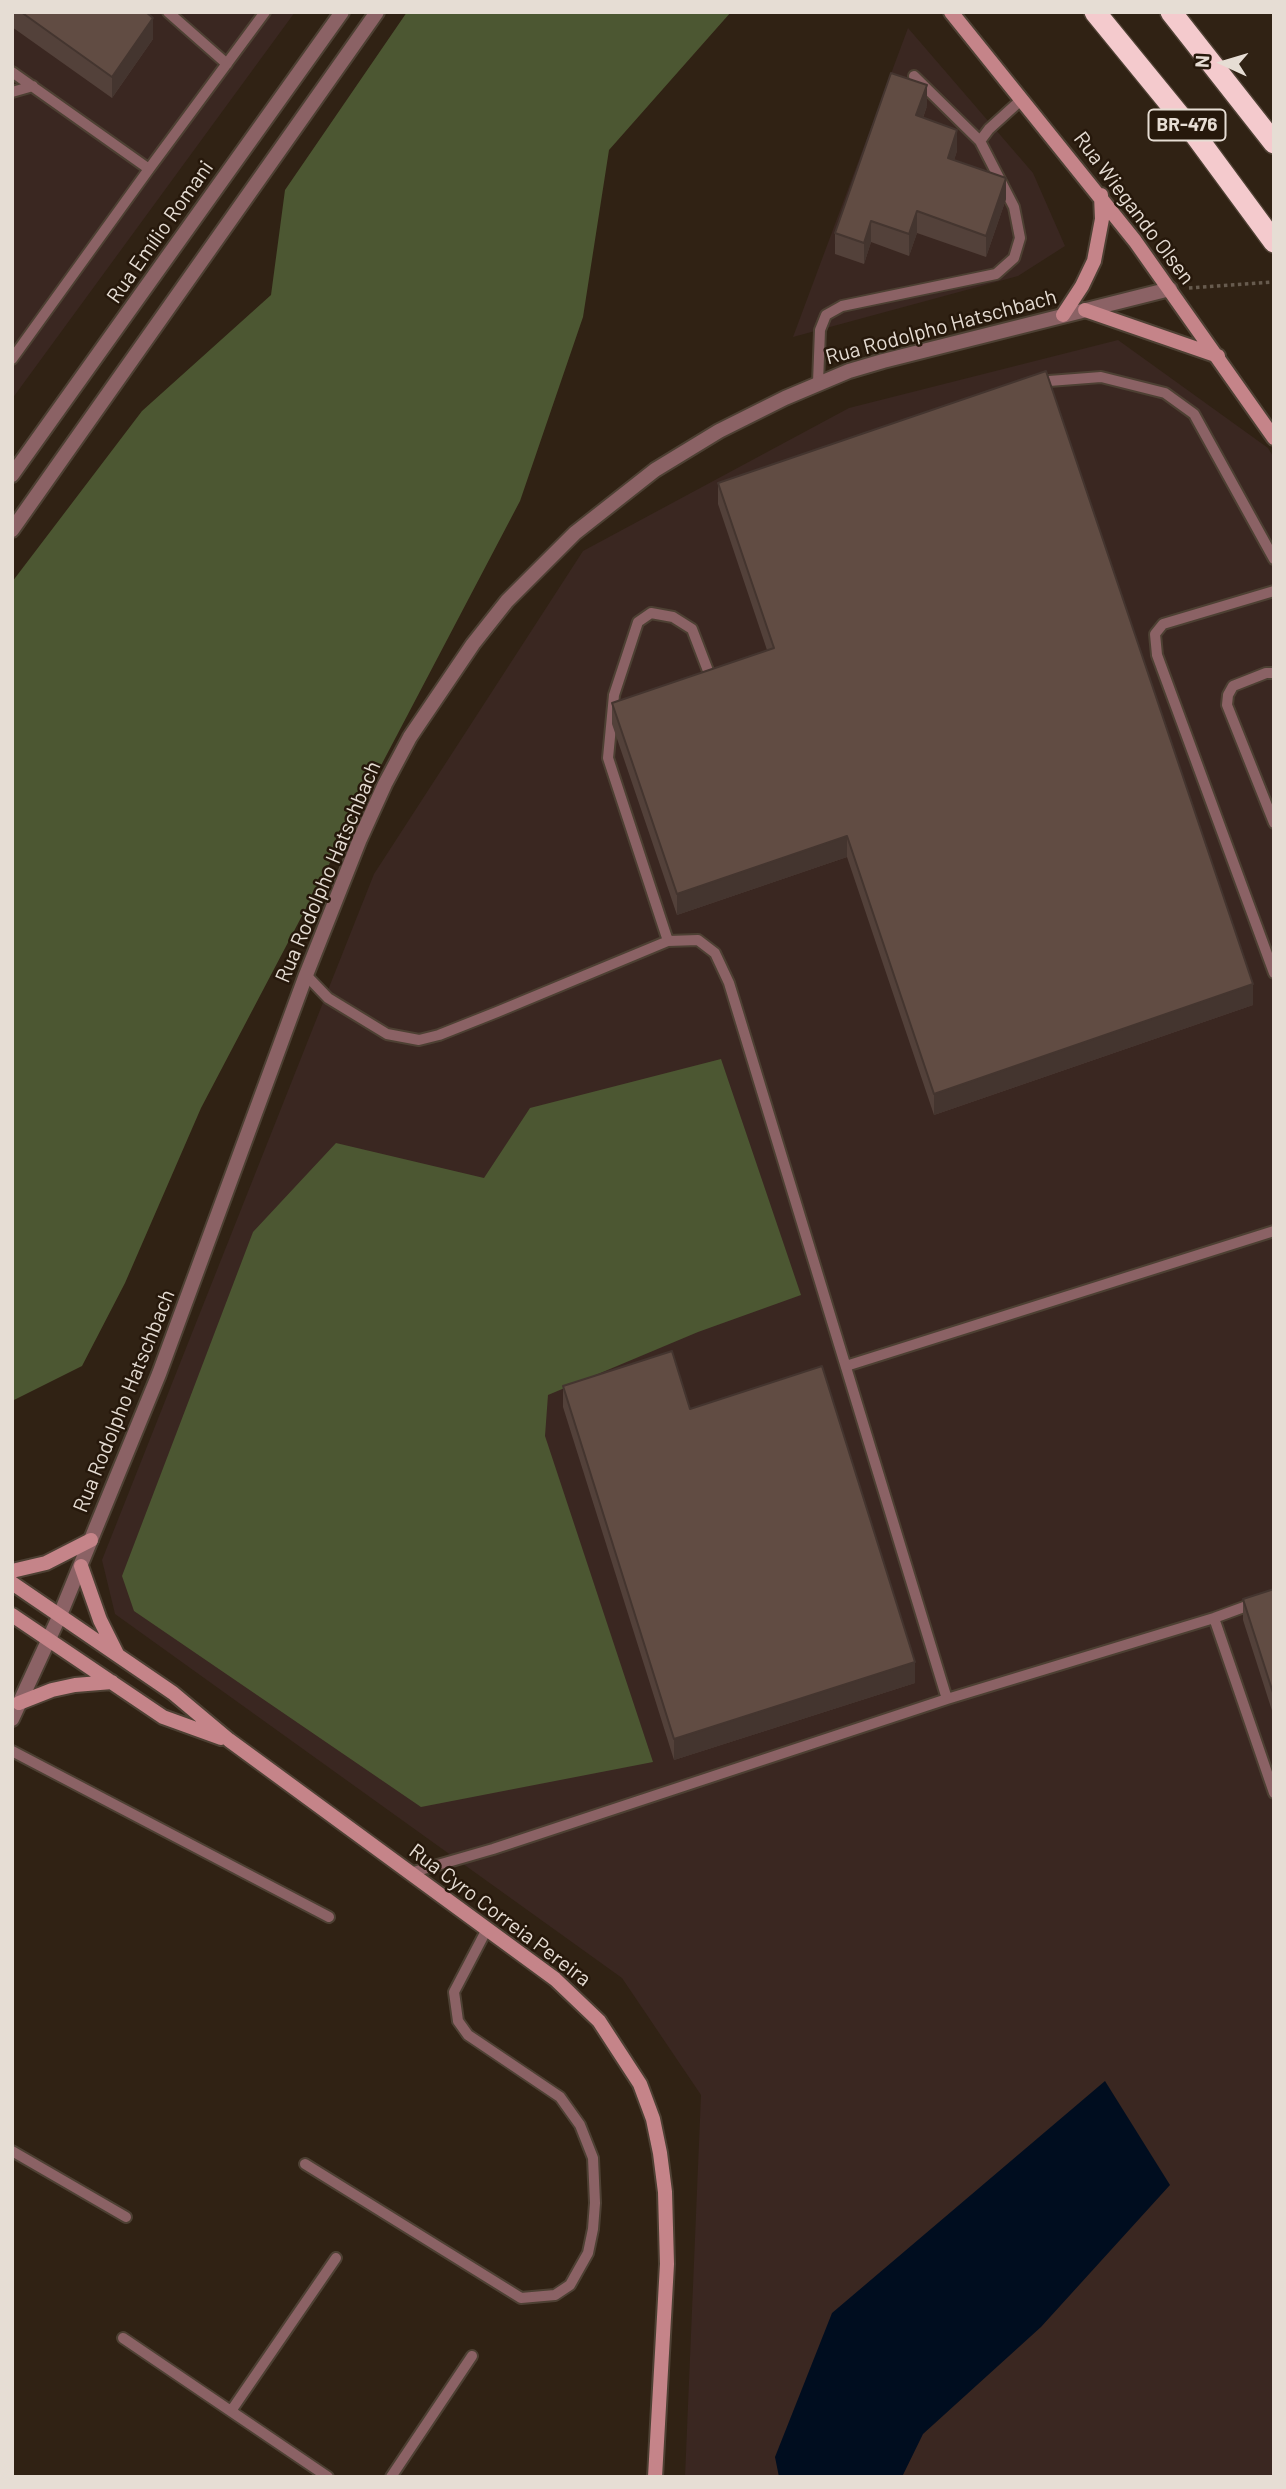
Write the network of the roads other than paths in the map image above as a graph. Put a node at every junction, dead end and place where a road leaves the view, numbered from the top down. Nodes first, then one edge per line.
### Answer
1 (168, 12) edge
2 (265, 12) edge
3 (342, 12) edge
4 (377, 12) edge
5 (951, 12) edge
6 (1095, 12) edge
7 (1171, 12) edge
8 (227, 64) junction
9 (12, 72) edge
10 (914, 76) dead end
11 (33, 86) junction
12 (12, 92) edge
13 (1022, 99) junction
14 (980, 141) junction
15 (1274, 144) edge
16 (149, 169) junction
17 (1101, 195) junction
18 (1274, 242) edge
19 (1170, 289) junction
20 (1085, 310) junction
21 (1063, 315) junction
22 (1218, 356) junction
23 (12, 359) edge
24 (818, 383) junction
25 (1024, 388) edge
26 (1274, 438) edge
27 (12, 475) edge
28 (12, 530) edge
29 (1274, 559) edge
30 (1274, 591) edge
31 (1274, 673) edge
32 (710, 676) edge
33 (1274, 822) edge
34 (668, 941) junction
35 (1274, 973) edge
36 (306, 975) junction
37 (1274, 1231) edge
38 (846, 1366) junction
39 (92, 1540) junction
40 (81, 1566) junction
41 (12, 1571) edge
42 (12, 1583) edge
43 (1274, 1596) edge
44 (12, 1615) edge
45 (60, 1615) junction
46 (1214, 1618) junction
47 (49, 1640) junction
48 (118, 1655) junction
49 (112, 1682) junction
50 (947, 1699) junction
51 (19, 1703) junction
52 (12, 1719) edge
53 (229, 1741) junction
54 (12, 1751) edge
55 (1274, 1793) edge
56 (410, 1873) junction
57 (329, 1917) dead end
58 (487, 1929) junction
59 (12, 2151) edge
60 (305, 2164) dead end
61 (126, 2217) dead end
62 (336, 2258) dead end
63 (123, 2338) dead end
64 (472, 2356) dead end
65 (230, 2411) junction
66 (328, 2477) edge
67 (391, 2477) edge
68 (655, 2477) edge

1 - 8 lane
2 - 8 lane
3 - 27 street, Rua Emílio Romani
4 - 28 street
5 - 13 street, Rua Wiegando Olsen
6 - 18 highway, BR-476
7 - 15 highway, BR-476
8 - 16 lane
9 - 11 lane
10 - 14 lane
11 - 12 lane
11 - 16 lane
13 - 14 lane
13 - 17 street, Rua Wiegando Olsen
14 - 24 lane
16 - 23 lane
17 - 19 street, Rua Wiegando Olsen
17 - 21 street
19 - 20 street, Rua Rodolpho Hatschbach
19 - 22 street, Rua Wiegando Olsen
20 - 21 street, Rua Rodolpho Hatschbach
20 - 22 street
21 - 24 street, Rua Rodolpho Hatschbach
22 - 26 street, Rua Wiegando Olsen
24 - 36 street, Rua Rodolpho Hatschbach
25 - 29 lane
30 - 35 lane
31 - 33 lane
32 - 34 lane
34 - 36 lane
34 - 38 lane
36 - 39 street, Rua Rodolpho Hatschbach
37 - 38 lane
38 - 50 lane
39 - 40 street, Rua Rodolpho Hatschbach
39 - 41 street
40 - 45 street, Rua Rodolpho Hatschbach
40 - 48 street
42 - 45 street, Rua Cyro Correia Pereira
43 - 46 lane
44 - 47 street, Rua Cyro Correia Pereira
45 - 47 street, Rua Rodolpho Hatschbach
45 - 48 street, Rua Cyro Correia Pereira
46 - 50 lane
46 - 55 lane
47 - 49 street, Rua Cyro Correia Pereira
47 - 51 street, Rua Rodolpho Hatschbach
48 - 53 street, Rua Cyro Correia Pereira
49 - 51 street
49 - 53 street, Rua Cyro Correia Pereira
50 - 56 lane
51 - 52 street, Rua Rodolpho Hatschbach
53 - 56 street, Rua Cyro Correia Pereira
54 - 57 lane
56 - 58 street, Rua Cyro Correia Pereira
58 - 60 lane
58 - 68 street, Rua Cyro Correia Pereira
59 - 61 lane
62 - 65 lane
63 - 65 lane
64 - 67 lane
65 - 66 lane

